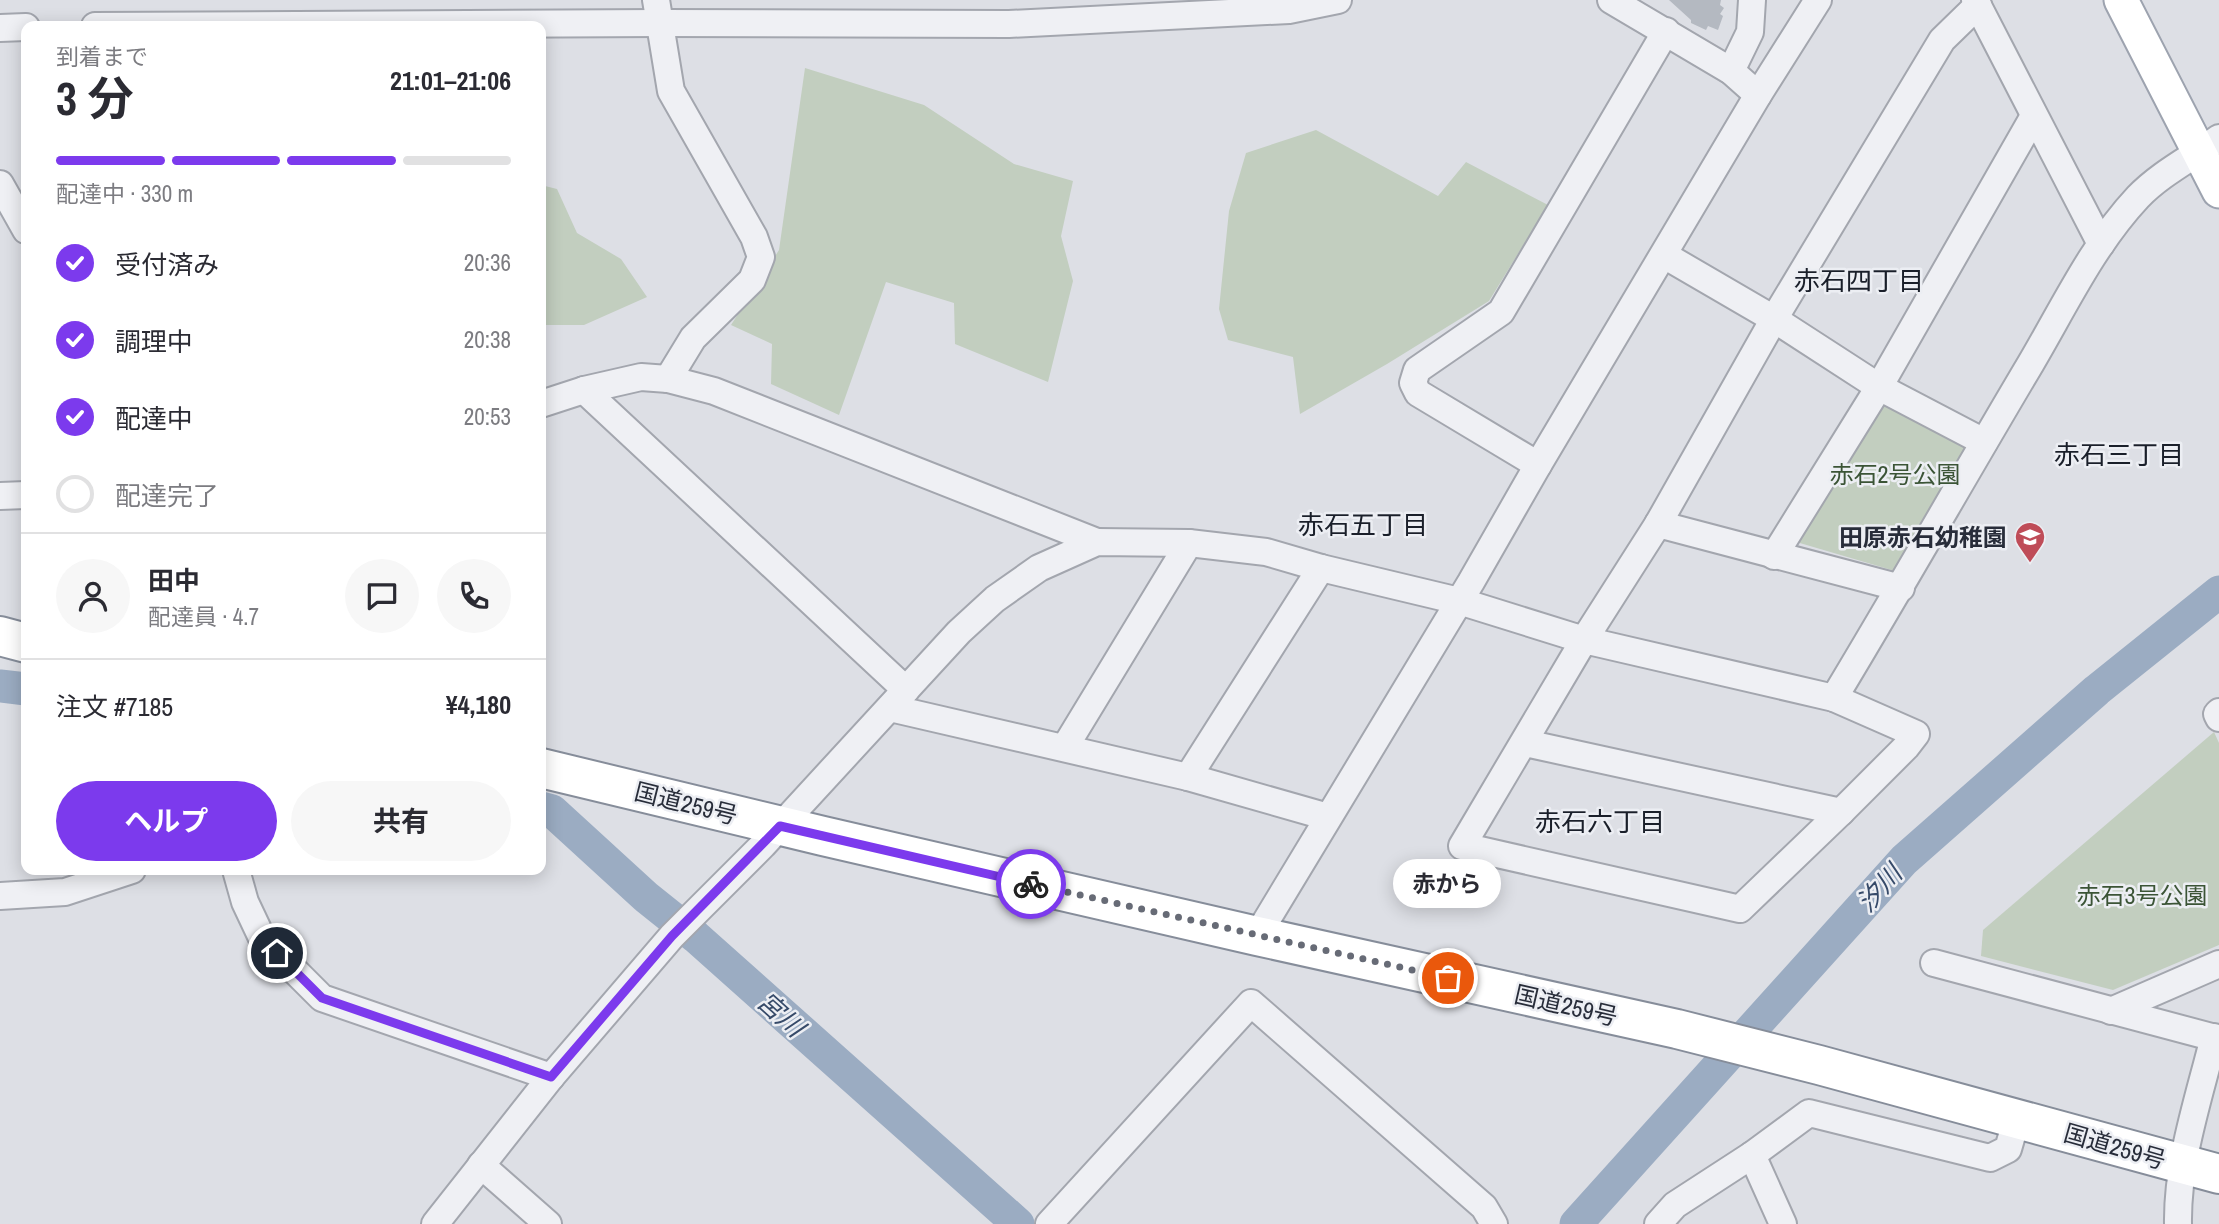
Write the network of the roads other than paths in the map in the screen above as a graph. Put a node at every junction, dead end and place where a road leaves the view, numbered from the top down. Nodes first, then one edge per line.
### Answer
1 (1338, 0) edge
2 (1611, 0) edge
3 (1752, 0) edge
4 (1818, 0) edge
5 (2121, 0) edge
6 (1977, 2) edge
7 (1291, 5) edge
8 (658, 11) edge
9 (1012, 12) edge
10 (227, 17) edge
11 (168, 21) edge
12 (21, 27) edge
13 (0, 28) edge
14 (1666, 31) junction
15 (1731, 71) junction
16 (1758, 95) junction
17 (2034, 116) junction
18 (2209, 145) edge
19 (0, 184) edge
20 (2219, 191) edge
21 (21, 221) edge
22 (2101, 244) junction
23 (1664, 255) junction
24 (1774, 319) junction
25 (668, 379) junction
26 (1879, 387) junction
27 (584, 390) junction
28 (546, 402) edge
29 (1983, 443) junction
30 (1538, 465) junction
31 (21, 495) edge
32 (0, 496) edge
33 (1658, 524) junction
34 (1097, 542) junction
35 (1189, 543) junction
36 (1774, 556) junction
37 (1321, 568) junction
38 (1901, 588) junction
39 (1459, 601) junction
40 (0, 636) edge
41 (1584, 640) junction
42 (21, 642) edge
43 (1834, 698) junction
44 (898, 699) junction
45 (2219, 712) edge
46 (2219, 718) edge
47 (1525, 743) junction
48 (1065, 747) junction
49 (546, 769) edge
50 (1188, 777) junction
51 (1841, 812) junction
52 (1328, 817) junction
53 (780, 826) junction
54 (114, 875) edge
55 (237, 875) edge
56 (0, 896) edge
57 (1257, 936) junction
58 (1934, 963) dead end
59 (2219, 964) edge
60 (2110, 1011) junction
61 (2216, 1038) edge
62 (551, 1077) junction
63 (2017, 1118) junction
64 (1752, 1155) junction
65 (481, 1165) junction
66 (2201, 1170) edge
67 (1050, 1223) edge
68 (435, 1224) edge
69 (548, 1224) edge
70 (1494, 1224) edge
71 (1658, 1224) edge
72 (1783, 1224) edge
73 (2178, 1224) edge

1 - 7 street
2 - 14 street
3 - 15 street
4 - 16 street
5 - 18 main road
6 - 17 street
6 - 24 street
7 - 9 street
8 - 9 street
8 - 10 street
8 - 25 street
10 - 11 street
12 - 13 street
14 - 15 street
14 - 30 street
15 - 16 street
16 - 23 street
17 - 22 street
17 - 26 street
18 - 20 main road
18 - 22 street
19 - 21 street
22 - 29 street
23 - 24 street
23 - 30 street
24 - 26 street
24 - 33 street
25 - 27 street
25 - 34 street
26 - 29 street
26 - 36 street
27 - 28 street
27 - 44 street
29 - 38 street
30 - 39 street
31 - 32 street
33 - 36 street
33 - 41 street
34 - 35 street
34 - 44 street
35 - 37 street
35 - 48 street
36 - 38 street
37 - 39 street
37 - 50 street
38 - 43 street
39 - 41 street
39 - 52 street
40 - 42 highway
41 - 43 street
41 - 47 street
43 - 51 street
44 - 48 street
44 - 53 street
45 - 46 street
47 - 51 street
47 - 51 street
48 - 50 street
49 - 53 highway, 国道259号
50 - 52 street
52 - 57 street
53 - 57 highway, 国道259号
53 - 62 street
54 - 56 street
55 - 62 street
57 - 63 highway, 国道259号
58 - 60 street
59 - 60 street
60 - 61 street
61 - 66 street
62 - 65 street
63 - 64 street
63 - 66 highway, 国道259号
64 - 71 street
64 - 72 street
65 - 68 street
65 - 69 street
66 - 73 street
67 - 70 street

